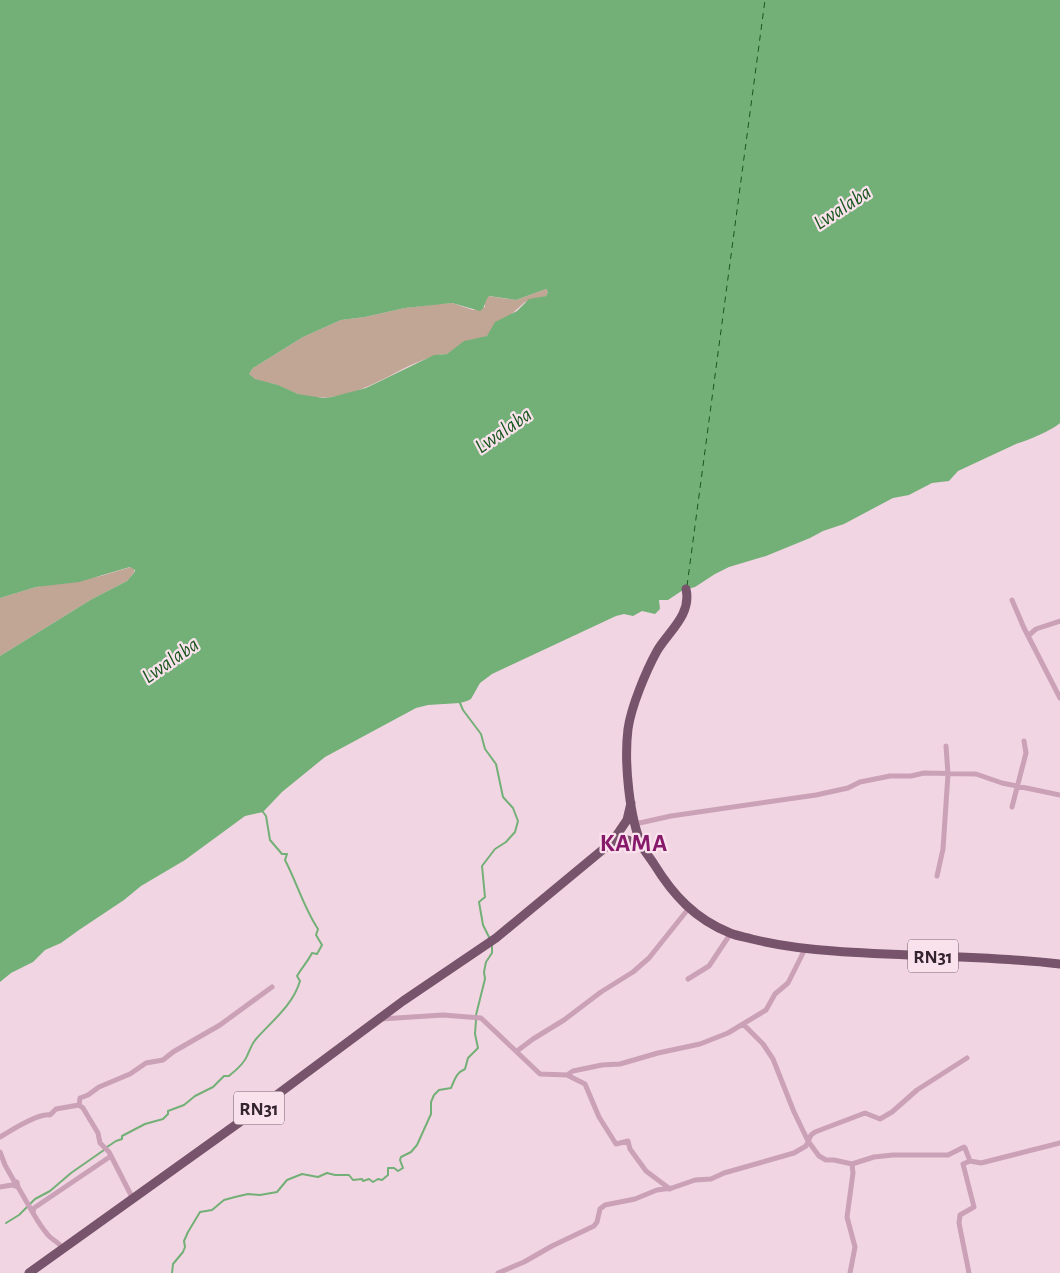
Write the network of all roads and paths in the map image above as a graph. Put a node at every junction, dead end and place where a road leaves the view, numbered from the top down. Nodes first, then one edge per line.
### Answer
1 (686, 589) dead end
2 (1012, 600) dead end
3 (1060, 621) edge
4 (1028, 636) junction
5 (1060, 698) edge
6 (1024, 741) dead end
7 (946, 746) dead end
8 (948, 774) junction
9 (1017, 786) junction
10 (1060, 795) edge
11 (631, 803) junction
12 (1012, 807) dead end
13 (636, 824) junction
14 (612, 842) junction
15 (643, 847) junction
16 (937, 876) dead end
17 (689, 908) junction
18 (731, 933) junction
19 (805, 949) junction
20 (1060, 964) edge
21 (688, 979) dead end
22 (272, 987) dead end
23 (380, 1020) junction
24 (743, 1024) junction
25 (517, 1051) junction
26 (967, 1058) dead end
27 (567, 1075) junction
28 (79, 1105) junction
29 (0, 1137) edge
30 (808, 1141) junction
31 (1060, 1143) edge
32 (0, 1152) edge
33 (111, 1156) junction
34 (970, 1161) junction
35 (852, 1164) junction
36 (0, 1187) edge
37 (18, 1187) junction
38 (670, 1189) junction
39 (133, 1198) junction
40 (33, 1213) junction
41 (63, 1249) junction
42 (29, 1273) edge
43 (498, 1273) edge
44 (850, 1273) edge
45 (970, 1273) edge

1 - 11 main road
2 - 4 street
3 - 4 street
4 - 5 street
6 - 9 street
7 - 8 street
8 - 9 street
8 - 13 street
8 - 16 street
9 - 10 street
9 - 12 street
11 - 13 main road
11 - 14 main road
13 - 15 main road
14 - 15 main road
14 - 23 main road, RN31
15 - 17 main road, RN31
17 - 18 main road, RN31
17 - 25 street
18 - 19 main road, RN31
18 - 21 street
19 - 20 main road, RN31
19 - 24 street
22 - 28 street
23 - 25 street
23 - 39 main road, RN31
24 - 27 street
24 - 30 street
25 - 27 street
26 - 30 street
27 - 38 street
28 - 29 street
28 - 33 street
30 - 35 street
30 - 38 street
31 - 34 street
32 - 37 street
33 - 39 street
33 - 40 street
34 - 35 street
34 - 45 street
35 - 44 street
36 - 37 street
37 - 40 street
38 - 43 street
39 - 41 main road, RN31
40 - 41 street
41 - 42 main road, RN31

